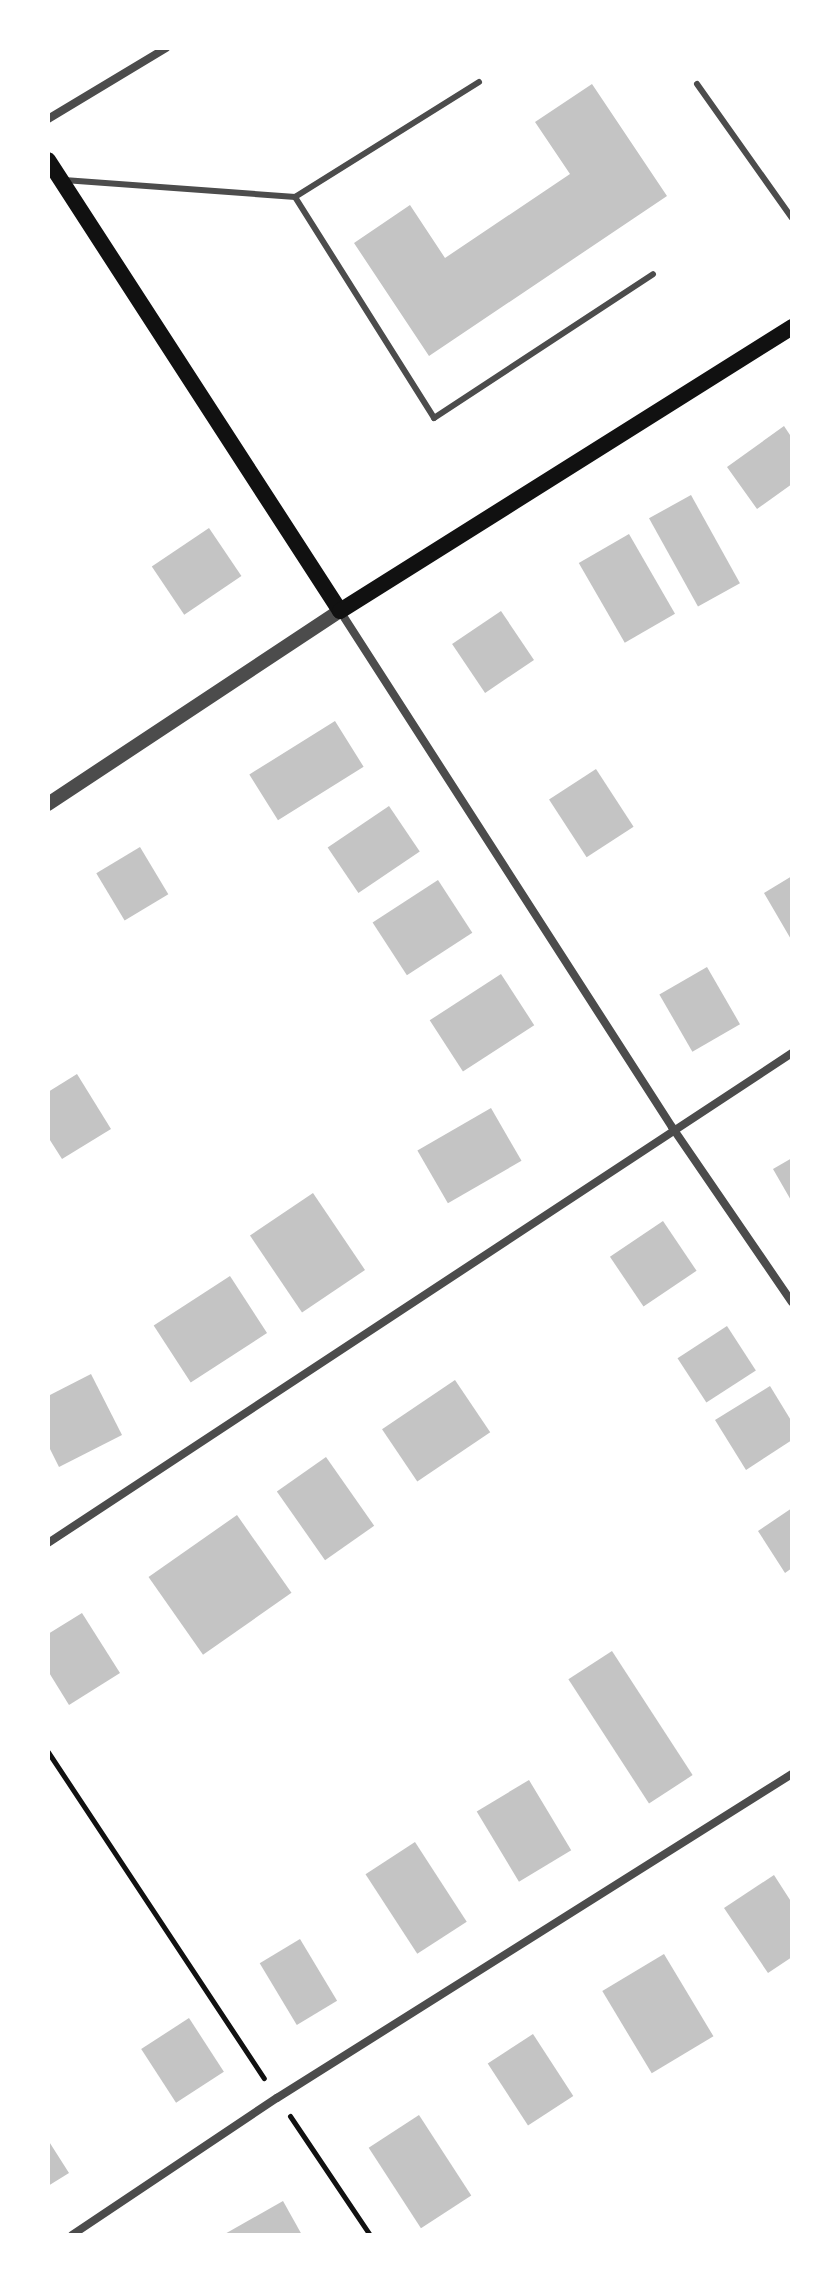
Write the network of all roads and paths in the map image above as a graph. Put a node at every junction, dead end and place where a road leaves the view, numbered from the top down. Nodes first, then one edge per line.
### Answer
1 (166, 48) edge
2 (479, 82) dead end
3 (697, 84) dead end
4 (48, 119) edge
5 (48, 160) edge
6 (60, 180) junction
7 (295, 197) junction
8 (792, 218) edge
9 (653, 274) dead end
10 (792, 327) edge
11 (340, 611) junction
12 (48, 804) edge
13 (792, 1053) edge
14 (672, 1127) junction
15 (792, 1302) edge
16 (48, 1543) edge
17 (48, 1752) edge
18 (792, 1774) edge
19 (277, 2098) junction
20 (72, 2235) edge
21 (370, 2235) edge

1 - 4 street
2 - 7 lane
3 - 8 lane
5 - 6 main road
6 - 7 lane
6 - 11 main road
7 - 9 lane
10 - 11 main road
11 - 12 street
11 - 14 street
13 - 14 street
14 - 15 street
14 - 16 street
17 - 19 path
18 - 19 street
19 - 20 street
19 - 21 path

